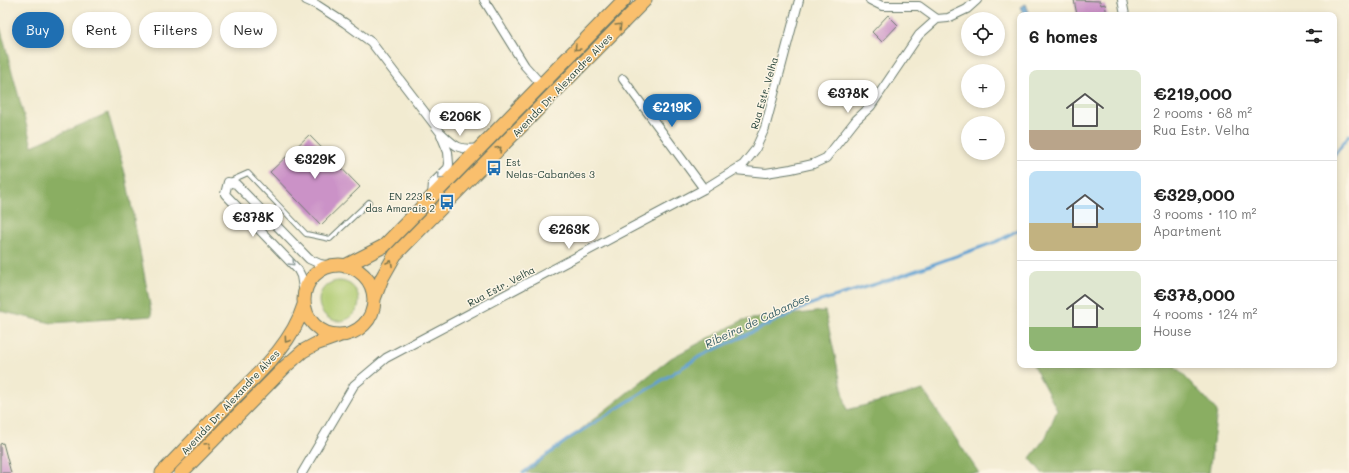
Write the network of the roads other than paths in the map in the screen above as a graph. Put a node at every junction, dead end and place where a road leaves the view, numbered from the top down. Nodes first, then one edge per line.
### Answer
1 (306, 0) edge
2 (484, 0) edge
3 (624, 0) edge
4 (645, 0) edge
5 (800, 0) edge
6 (870, 0) edge
7 (977, 0) edge
8 (1122, 0) edge
9 (1124, 12) edge
10 (937, 19) junction
11 (623, 78) dead end
12 (541, 84) junction
13 (440, 132) junction
14 (479, 148) junction
15 (735, 170) junction
16 (228, 182) junction
17 (704, 189) junction
18 (432, 196) junction
19 (369, 202) dead end
20 (279, 206) junction
21 (268, 217) junction
22 (257, 227) junction
23 (331, 266) junction
24 (345, 266) junction
25 (374, 299) junction
26 (304, 300) junction
27 (342, 334) junction
28 (162, 473) edge
29 (181, 473) edge
30 (302, 473) edge

1 - 13 street
2 - 12 street
3 -> 12 main road, Avenida Dr. Alexandre Alves
25 -> 4 main road, Avenida Dr. Alexandre Alves
5 - 15 street, Rua Estr. Velha
6 - 10 street
7 - 10 street
8 - 9 street
10 - 15 street
11 - 17 street
12 - 14 main road, Avenida Dr. Alexandre Alves
13 - 14 street
13 -> 18 street
14 - 18 main road, Avenida Dr. Alexandre Alves
15 - 17 street, Rua Estr. Velha
16 - 20 lane
16 - 21 street
16 - 22 street
17 - 30 street, Rua Estr. Velha
18 - 24 main road, Avenida Dr. Alexandre Alves
19 - 20 lane
20 - 21 lane
21 - 22 lane
21 - 23 street
22 -> 26 street
23 - 24 main road
23 - 26 main road
24 - 25 main road
25 - 27 main road
26 - 27 main road
26 -> 28 main road, Avenida Dr. Alexandre Alves
29 -> 27 main road, Avenida Dr. Alexandre Alves

